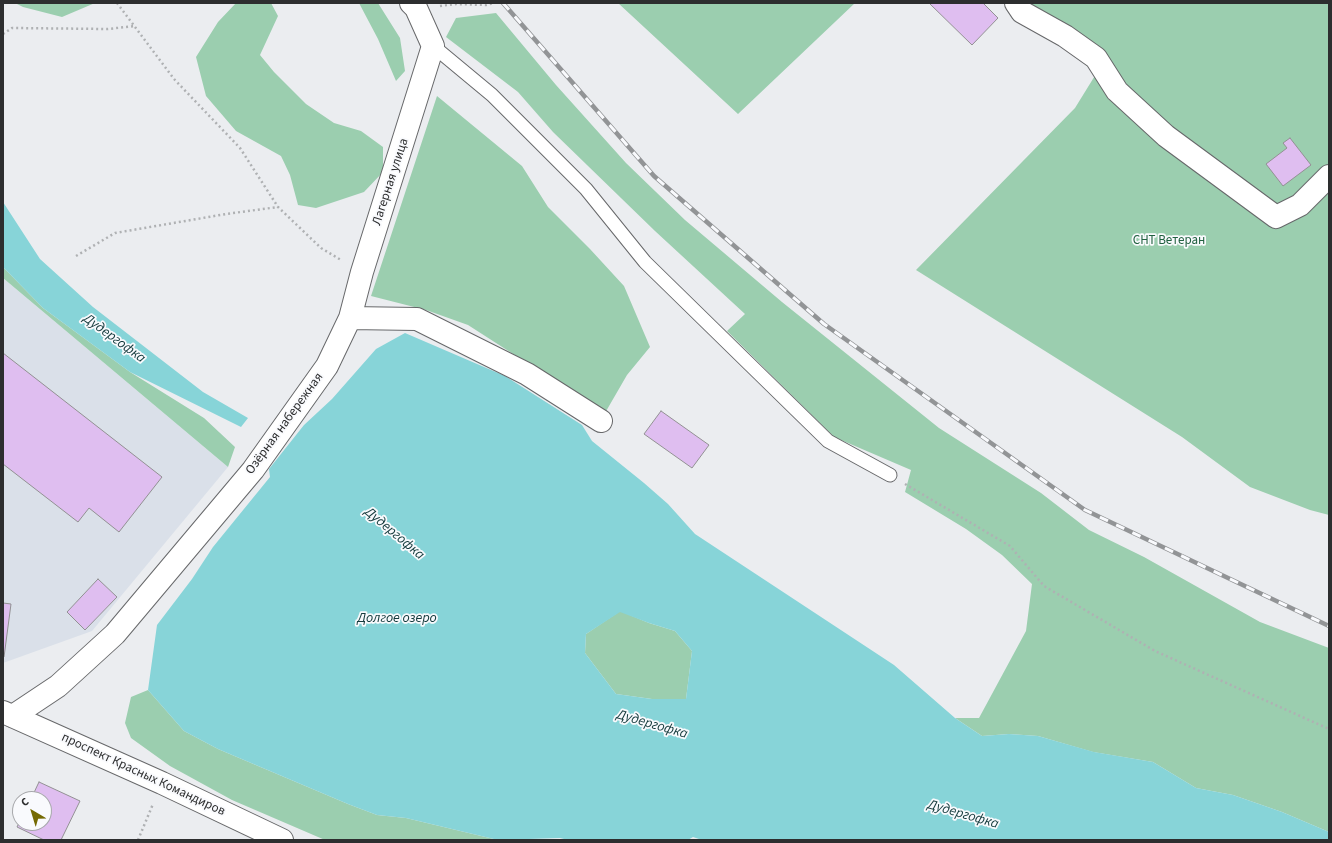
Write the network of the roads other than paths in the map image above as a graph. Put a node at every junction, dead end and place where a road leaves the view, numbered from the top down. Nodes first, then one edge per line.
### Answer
1 (1016, 3) edge
2 (413, 6) edge
3 (433, 46) junction
4 (1329, 176) edge
5 (350, 318) junction
6 (601, 421) dead end
7 (890, 474) road end
8 (8, 714) edge
9 (282, 840) edge

1 - 4 street
2 - 3 street
3 - 5 street, Лагерная улица
3 - 7 lane
5 - 6 street
5 - 8 street, Озёрная набережная
8 - 9 street, проспект Красных Командиров

